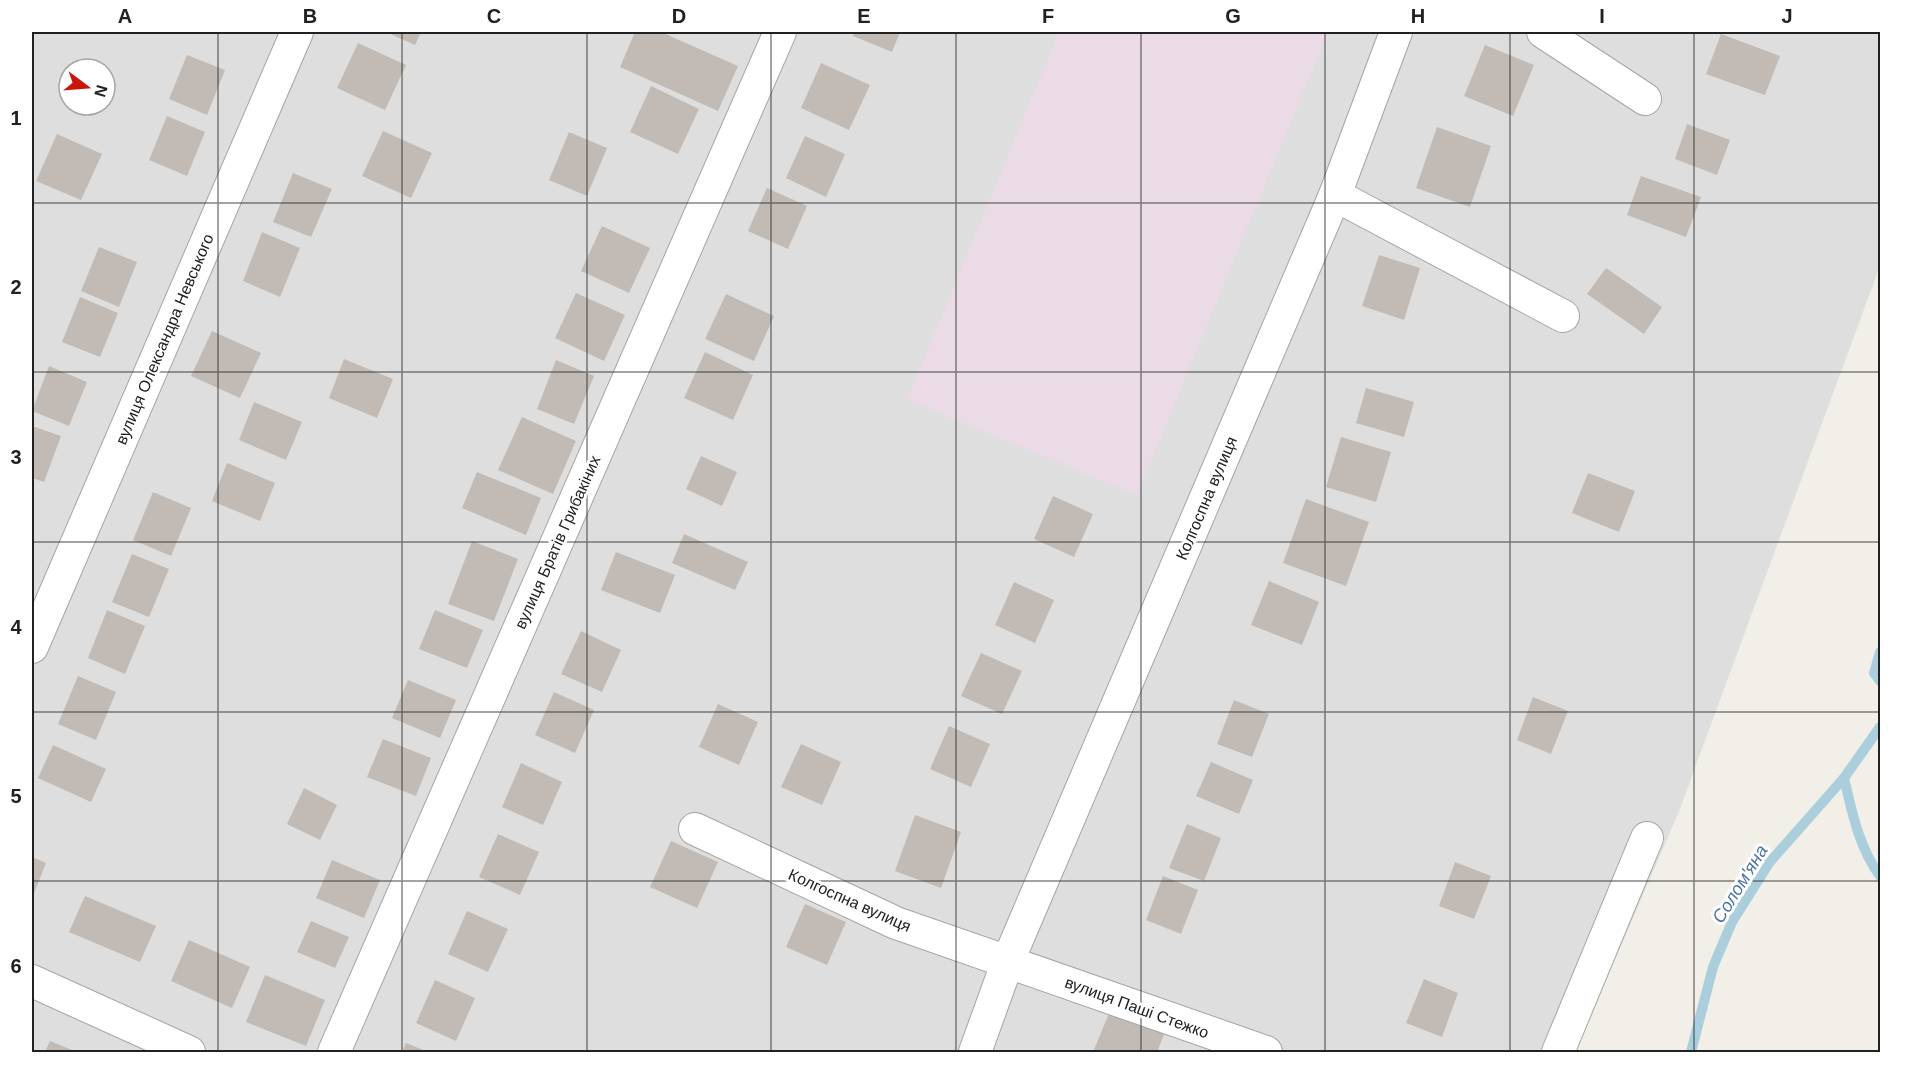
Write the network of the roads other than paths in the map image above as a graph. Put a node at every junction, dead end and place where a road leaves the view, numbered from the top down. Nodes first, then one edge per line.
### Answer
1 (297, 32) edge
2 (780, 32) edge
3 (1396, 32) edge
4 (1543, 32) edge
5 (1645, 99) dead end
6 (1335, 195) junction
7 (1563, 316) dead end
8 (32, 646) edge
9 (695, 829) dead end
10 (1647, 838) dead end
11 (1008, 961) junction
12 (32, 981) edge
13 (189, 1053) edge
14 (334, 1053) edge
15 (975, 1053) edge
16 (1266, 1053) edge
17 (1558, 1053) edge

1 - 8 street, вулиця Олександра Невського
2 - 14 street, вулиця Братів Грибакіних
3 - 6 street, Колгоспна вулиця
4 - 5 street
6 - 7 street
6 - 11 street, Колгоспна вулиця
9 - 11 street, Колгоспна вулиця
10 - 17 street
11 - 15 street, Колгоспна вулиця
11 - 16 street, вулиця Паші Стежко
12 - 13 street

